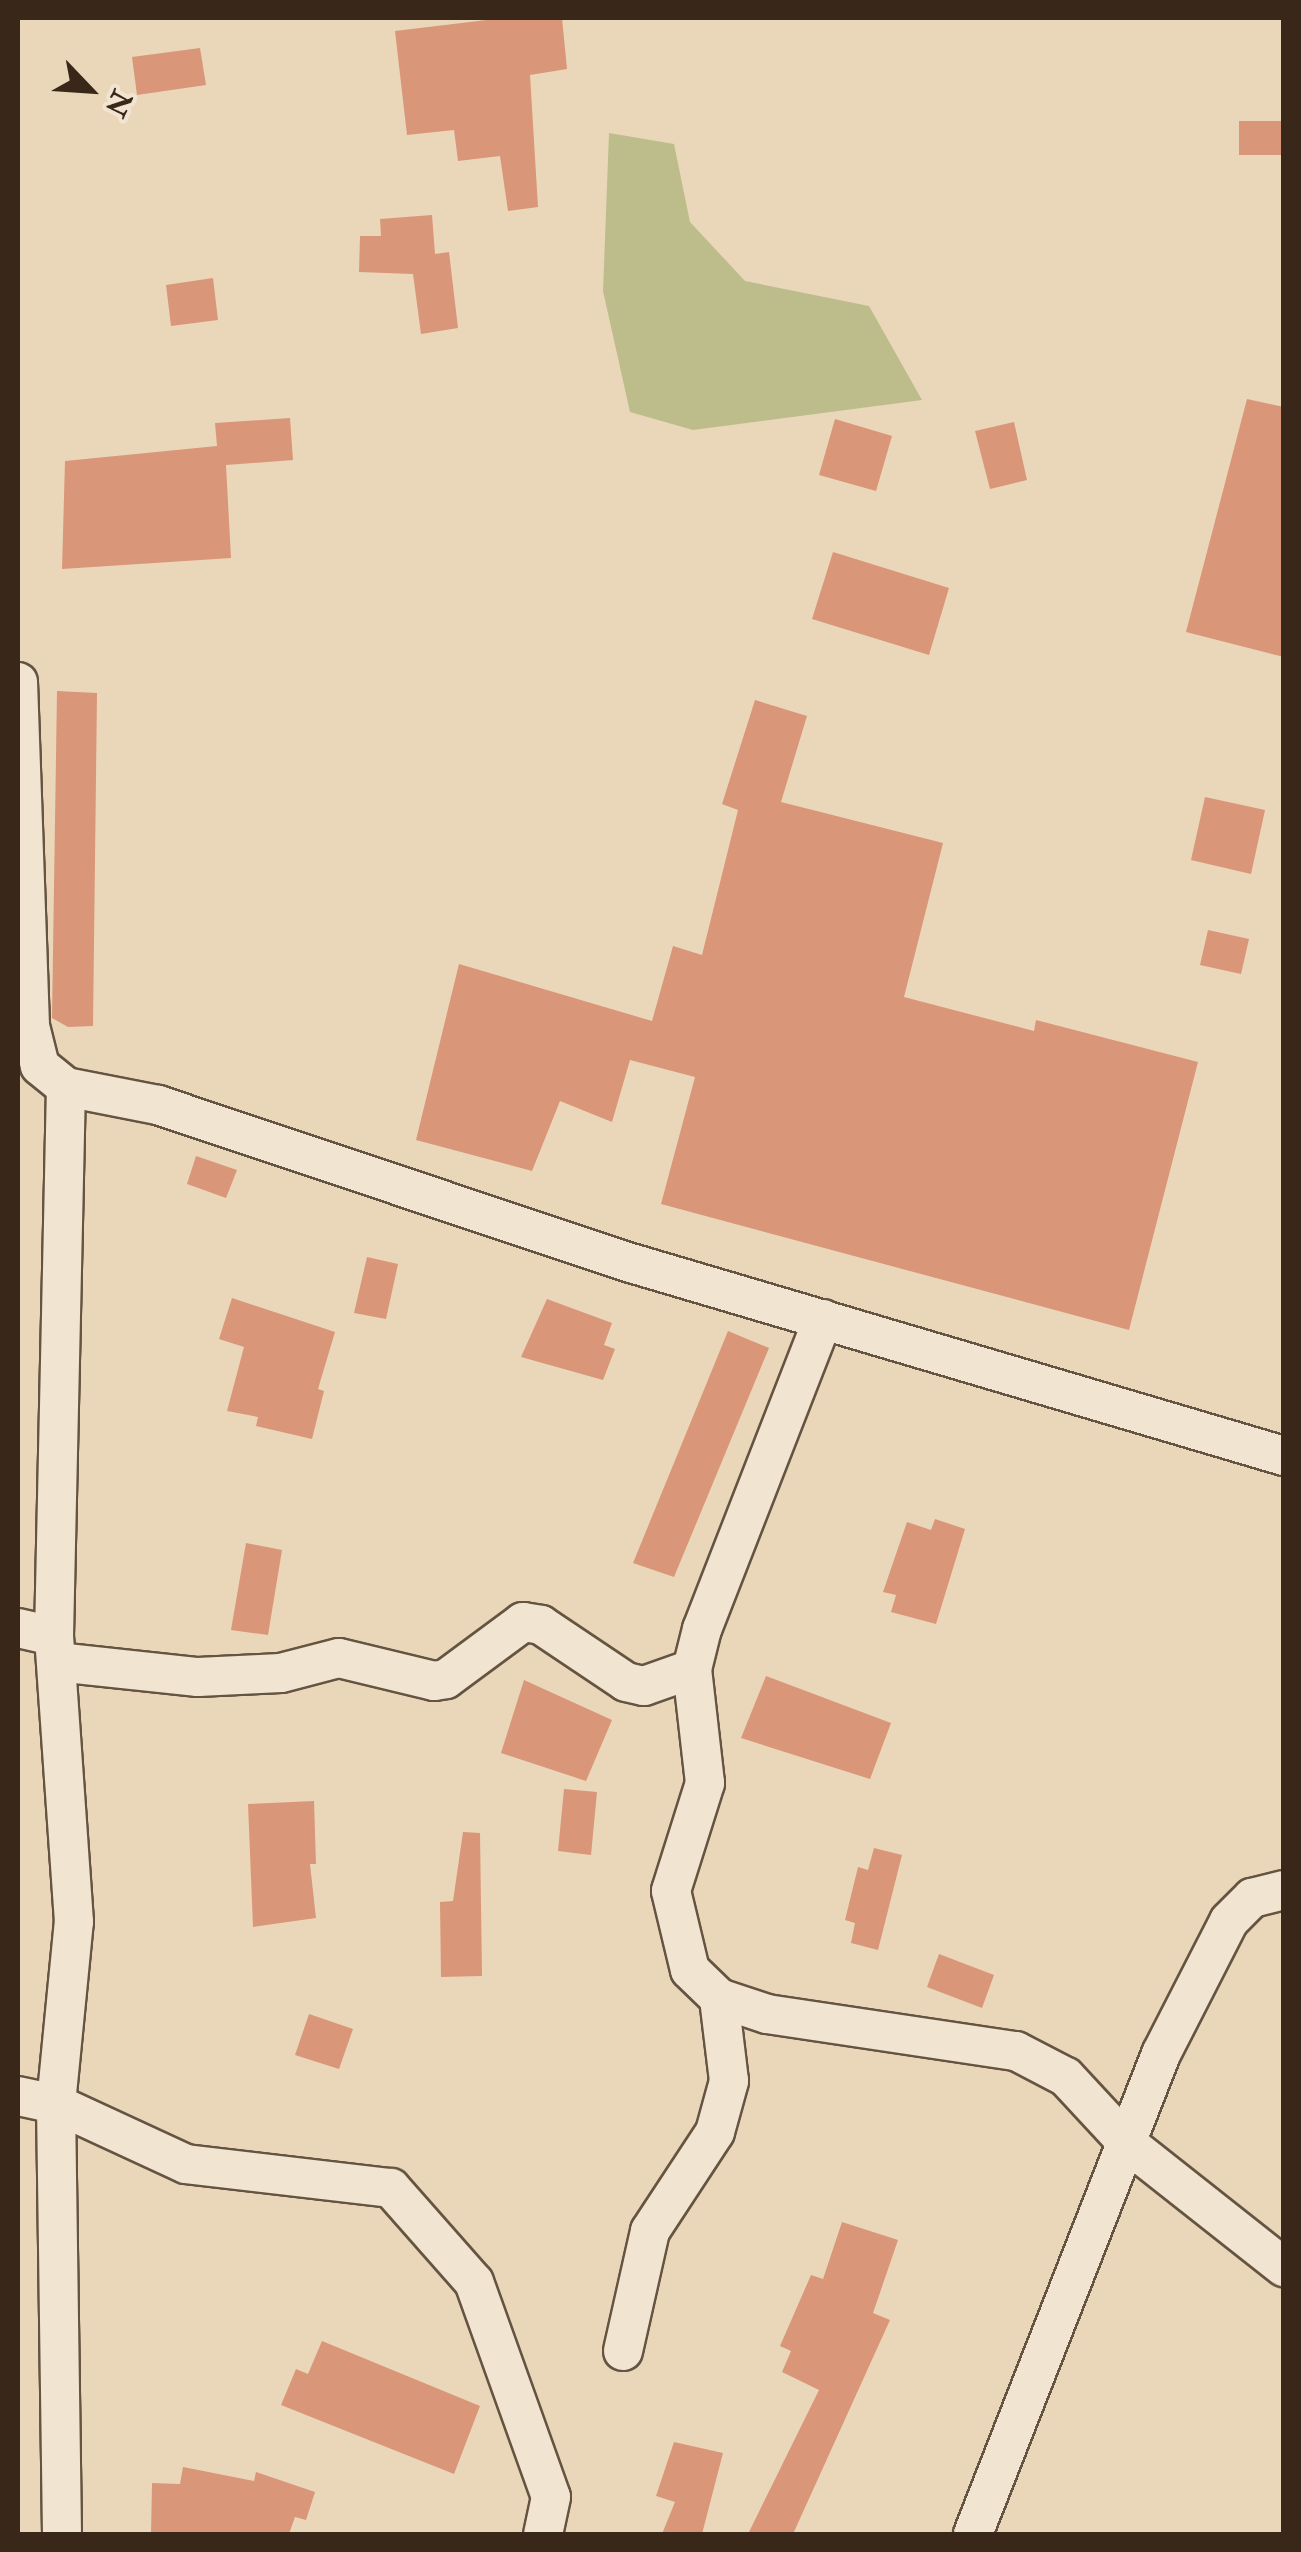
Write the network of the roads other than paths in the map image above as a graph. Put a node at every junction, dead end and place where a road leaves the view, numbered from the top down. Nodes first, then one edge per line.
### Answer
1 (18, 682) edge
2 (41, 1079) edge
3 (823, 1319) junction
4 (1284, 1456) edge
5 (43, 1642) edge
6 (692, 1669) junction
7 (1284, 1890) edge
8 (719, 1998) junction
9 (18, 2096) edge
10 (56, 2104) junction
11 (1128, 2144) junction
12 (1284, 2267) edge
13 (623, 2351) dead end
14 (62, 2534) edge
15 (543, 2534) edge
16 (973, 2534) edge

1 - 2 street
2 - 3 street
2 - 5 street
3 - 4 street
3 - 6 street
5 - 6 street
5 - 10 street
6 - 8 street
7 - 11 street
8 - 11 street
8 - 13 street
9 - 10 street
10 - 14 street
10 - 15 street
11 - 12 street
11 - 16 street

